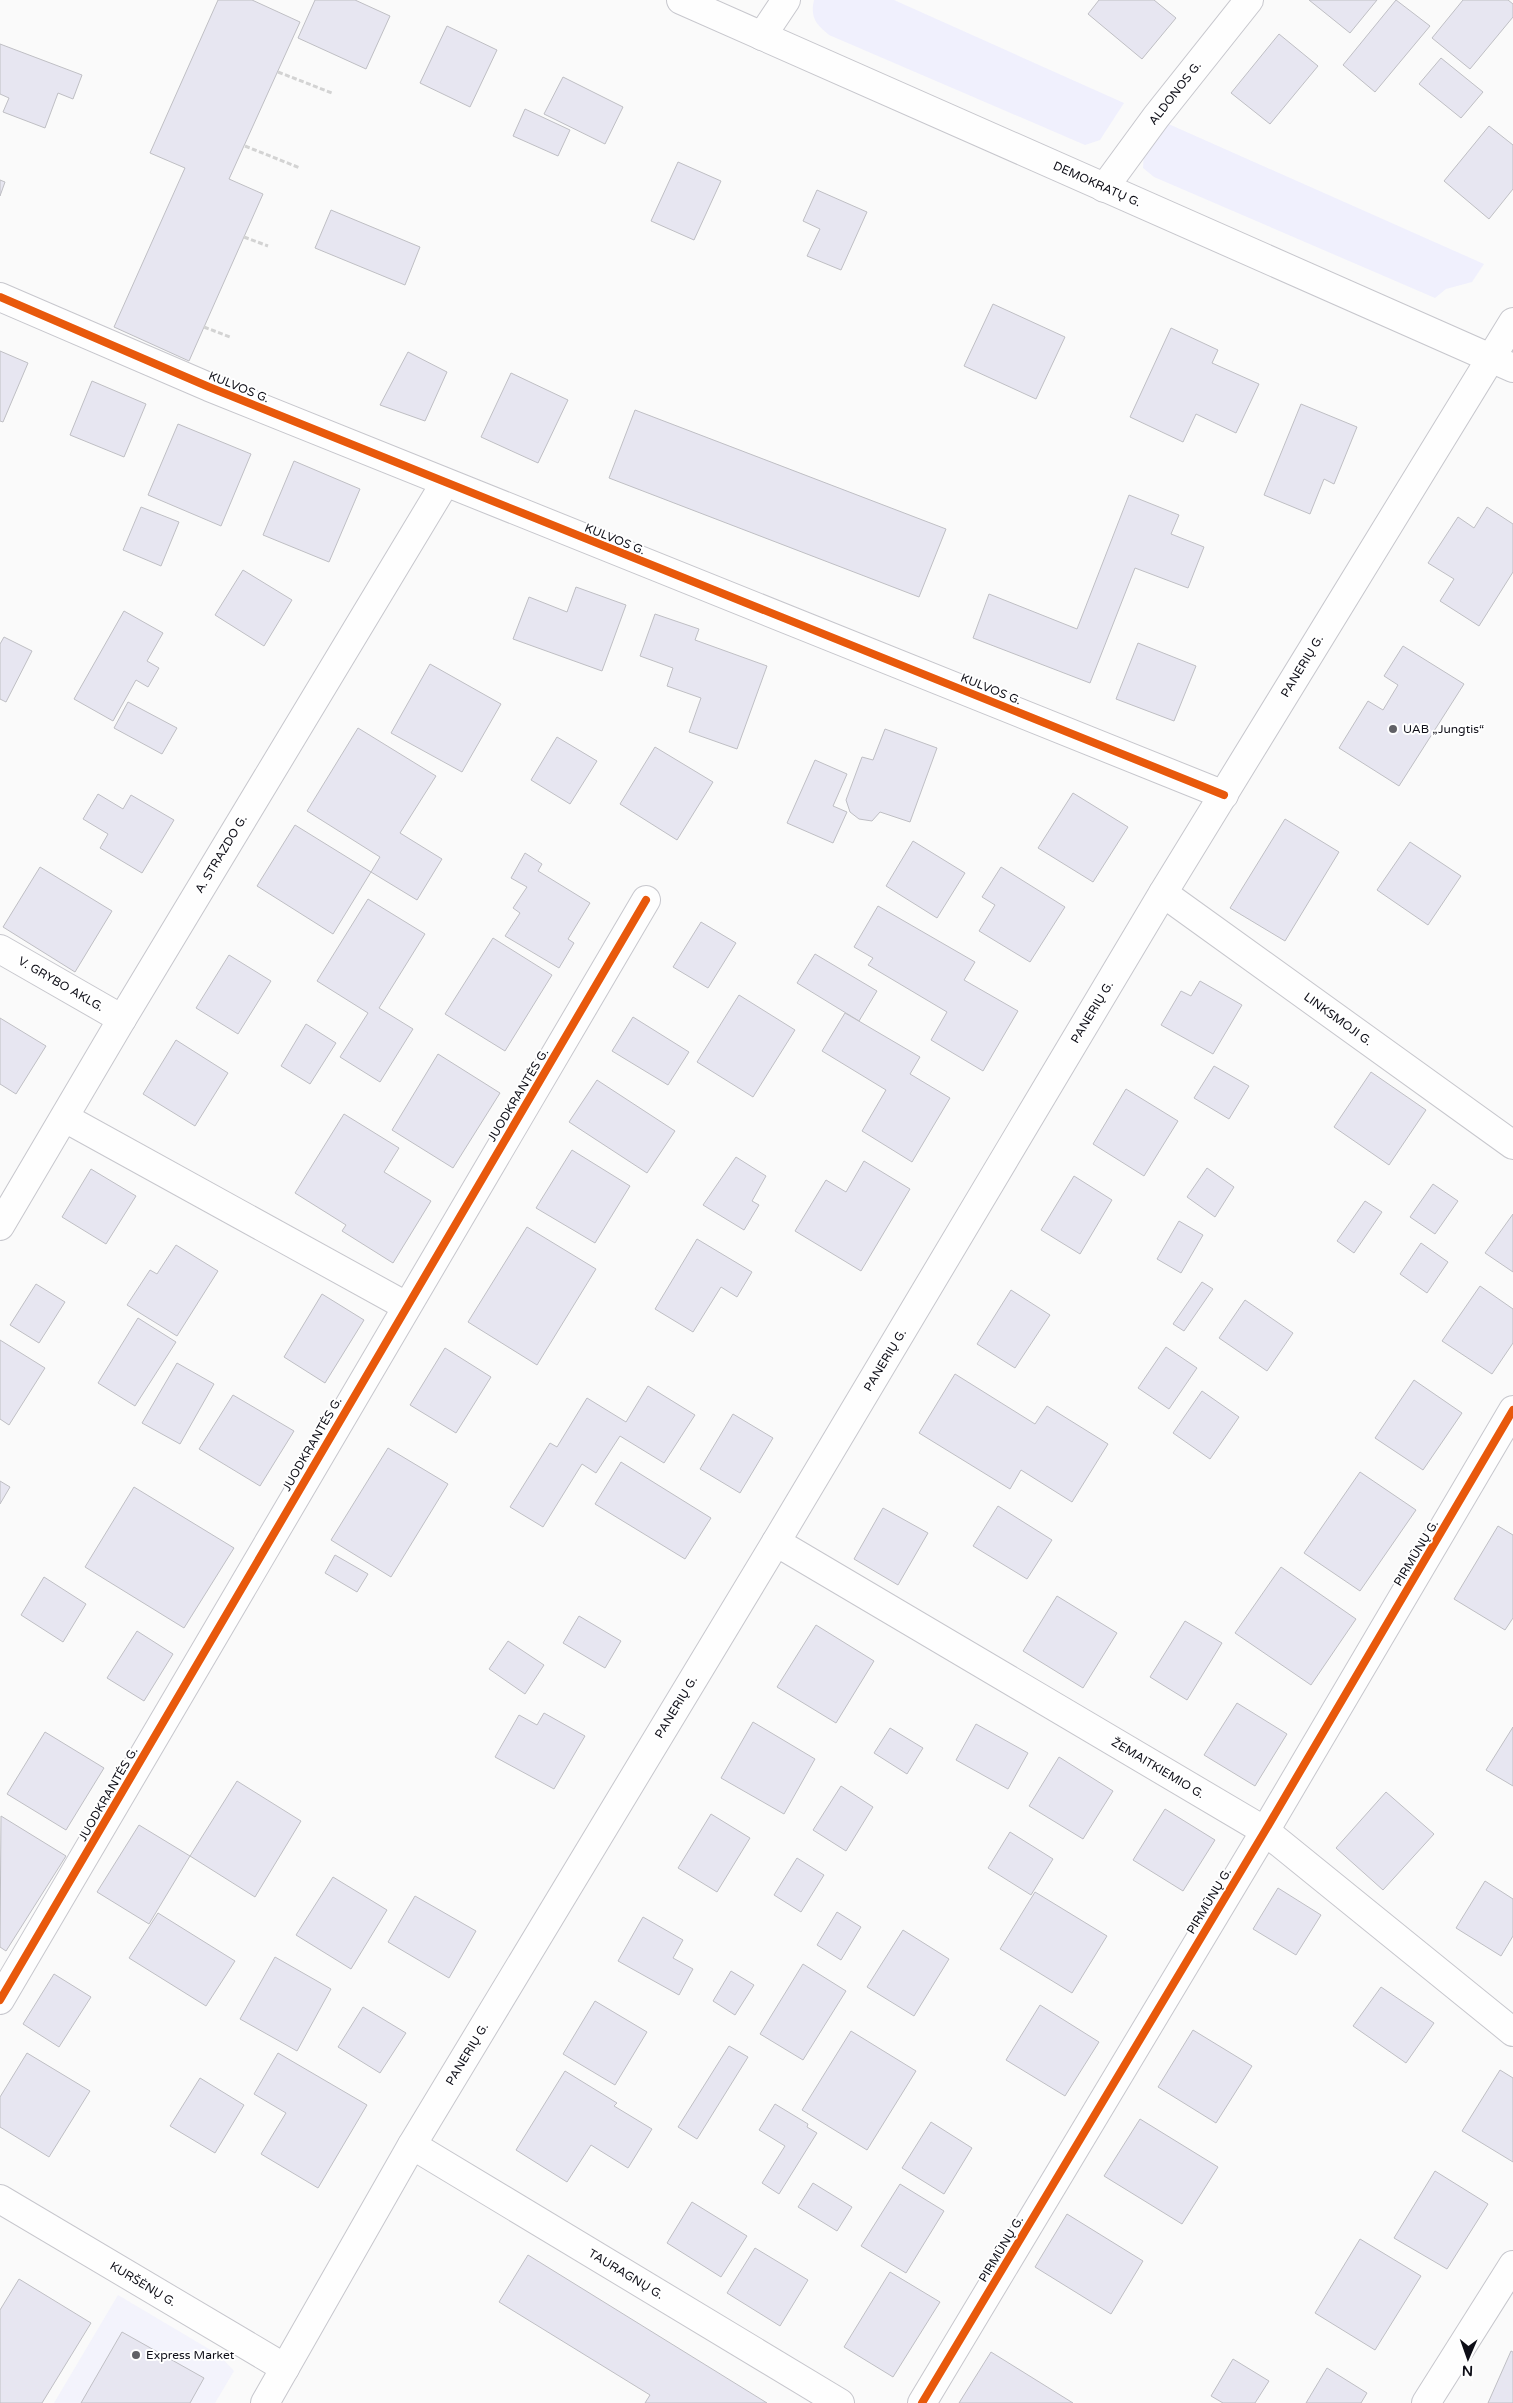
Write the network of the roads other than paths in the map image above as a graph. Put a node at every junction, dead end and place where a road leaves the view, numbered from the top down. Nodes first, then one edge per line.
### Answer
1 (681, 0) edge
2 (786, 0) edge
3 (1248, 0) edge
4 (762, 36) junction
5 (1104, 188) junction
6 (0, 297) edge
7 (1513, 322) edge
8 (1502, 363) edge
9 (445, 483) junction
10 (1224, 795) junction
11 (1164, 893) junction
12 (646, 900) dead end
13 (0, 949) edge
14 (122, 1019) junction
15 (65, 1118) junction
16 (1513, 1145) edge
17 (0, 1226) edge
18 (406, 1306) junction
19 (1513, 1410) edge
20 (776, 1542) junction
21 (1265, 1830) junction
22 (0, 2000) edge
23 (1513, 2032) edge
24 (412, 2145) junction
25 (0, 2199) edge
26 (1513, 2265) edge
27 (286, 2368) junction
28 (265, 2403) edge
29 (840, 2403) edge
30 (922, 2403) edge
31 (1426, 2403) edge

1 - 4 street, DEMOKRATŲ G.
2 - 4 street
3 - 5 street, ALDONOS G.
4 - 5 street, DEMOKRATŲ G.
5 - 8 street, DEMOKRATŲ G.
6 - 9 street, KULVOS G.
7 - 8 street, PANERIŲ G.
8 - 10 street, PANERIŲ G.
9 - 10 street, KULVOS G.
9 - 14 street, A. STRAZDO G.
10 - 11 street, PANERIŲ G.
11 - 16 street, LINKSMOJI G.
11 - 20 street, PANERIŲ G.
12 - 18 street, JUODKRANTĖS G.
13 - 14 street, V. GRYBO AKLG.
14 - 15 street, A. STRAZDO G.
15 - 17 street, A. STRAZDO G.
15 - 18 street
18 - 22 street, JUODKRANTĖS G.
19 - 21 street, PIRMŪNŲ G.
20 - 21 street, ŽEMAITKIEMIO G.
20 - 24 street, PANERIŲ G.
21 - 23 street, ŽEMAITKIEMIO G.
21 - 30 street, PIRMŪNŲ G.
24 - 27 street, PANERIŲ G.
24 - 29 street, TAURAGNŲ G.
25 - 27 street, KURŠĖNŲ G.
26 - 31 street
27 - 28 street, PANERIŲ G.

